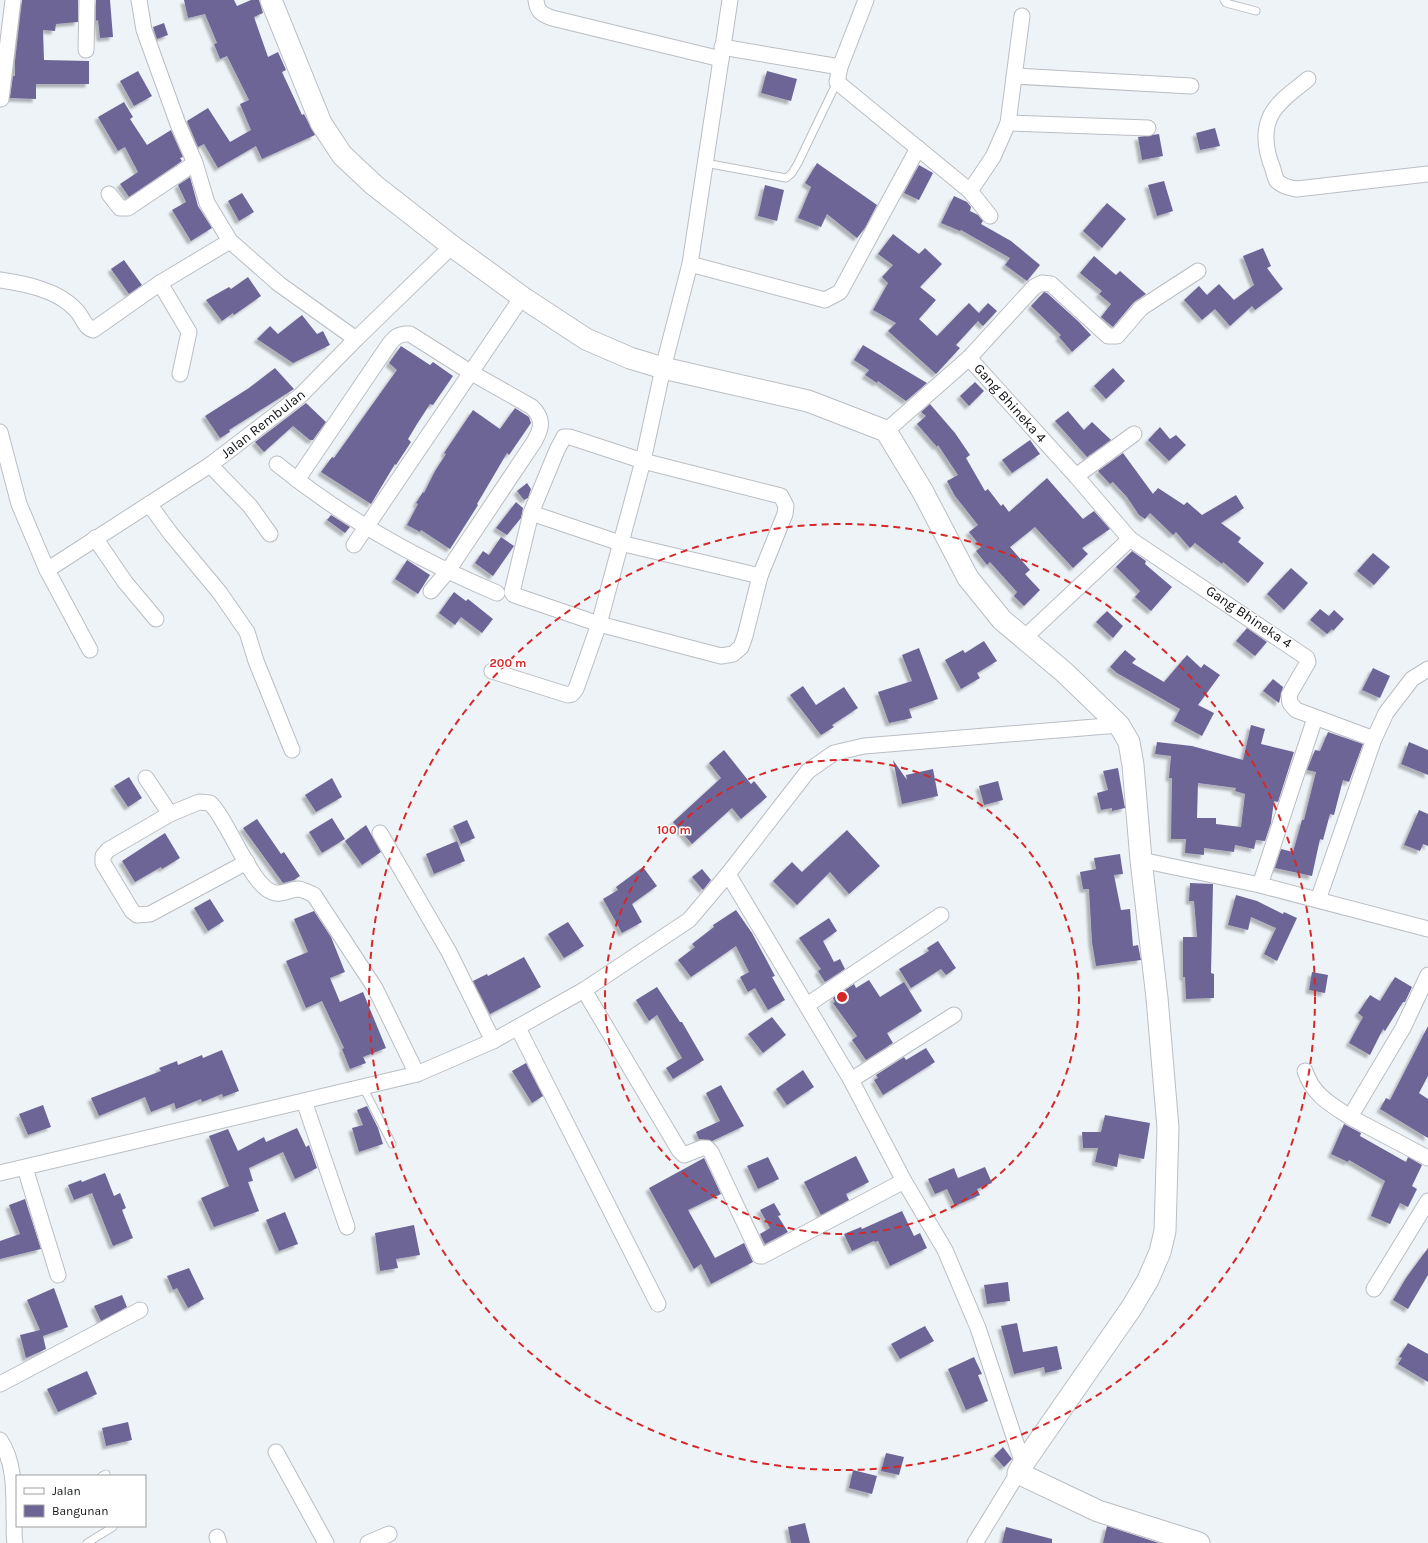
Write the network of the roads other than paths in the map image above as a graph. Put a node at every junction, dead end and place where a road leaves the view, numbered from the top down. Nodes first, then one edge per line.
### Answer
1 (14, 0) edge
2 (87, 0) edge
3 (139, 0) edge
4 (271, 0) edge
5 (536, 0) edge
6 (730, 0) edge
7 (866, 0) edge
8 (1224, 0) edge
9 (1256, 11) dead end
10 (1022, 16) dead end
11 (86, 50) dead end
12 (721, 53) junction
13 (838, 74) junction
14 (1014, 76) junction
15 (1308, 78) dead end
16 (1191, 86) dead end
17 (1, 99) edge
18 (1008, 123) junction
19 (1148, 128) dead end
20 (918, 148) junction
21 (195, 163) junction
22 (704, 163) junction
23 (1428, 174) edge
24 (970, 191) junction
25 (109, 194) dead end
26 (990, 216) dead end
27 (230, 241) junction
28 (452, 246) junction
29 (690, 264) junction
30 (1198, 271) dead end
31 (0, 280) edge
32 (160, 284) junction
33 (522, 296) junction
34 (356, 339) junction
35 (969, 358) junction
36 (663, 368) junction
37 (470, 372) junction
38 (180, 374) dead end
39 (886, 431) junction
40 (0, 432) edge
41 (1134, 434) dead end
42 (644, 461) junction
43 (277, 464) dead end
44 (210, 466) junction
45 (1076, 476) junction
46 (296, 480) junction
47 (149, 504) junction
48 (531, 513) junction
49 (366, 526) junction
50 (270, 534) dead end
51 (95, 538) junction
52 (1130, 539) junction
53 (620, 543) junction
54 (354, 545) dead end
55 (47, 570) junction
56 (447, 572) junction
57 (760, 576) junction
58 (431, 591) dead end
59 (496, 593) dead end
60 (156, 619) dead end
61 (599, 624) junction
62 (1023, 639) junction
63 (90, 650) dead end
64 (1428, 669) edge
65 (492, 671) dead end
66 (1315, 718) junction
67 (1119, 725) junction
68 (1374, 739) junction
69 (292, 750) dead end
70 (146, 778) dead end
71 (170, 814) junction
72 (380, 832) dead end
73 (1141, 860) junction
74 (247, 862) junction
75 (728, 874) junction
76 (1260, 886) junction
77 (1318, 900) junction
78 (941, 915) dead end
79 (1428, 930) edge
80 (1428, 976) edge
81 (584, 990) junction
82 (807, 1005) junction
83 (954, 1014) dead end
84 (518, 1028) junction
85 (493, 1041) junction
86 (1305, 1071) dead end
87 (417, 1074) junction
88 (851, 1080) junction
89 (363, 1087) junction
90 (304, 1101) junction
91 (1350, 1117) junction
92 (392, 1144) dead end
93 (1428, 1158) edge
94 (25, 1168) junction
95 (0, 1173) edge
96 (904, 1181) junction
97 (1428, 1201) edge
98 (347, 1228) dead end
99 (58, 1275) dead end
100 (1374, 1289) dead end
101 (658, 1304) dead end
102 (140, 1310) dead end
103 (0, 1384) edge
104 (0, 1440) edge
105 (276, 1452) dead end
106 (1020, 1469) junction
107 (16, 1519) edge
108 (113, 1527) dead end
109 (389, 1534) dead end
110 (1187, 1542) edge
111 (15, 1543) edge
112 (87, 1543) edge
113 (326, 1543) edge
114 (368, 1543) edge
115 (975, 1543) edge

1 - 17 street
2 - 11 street
3 - 21 street
4 - 28 street
5 - 12 street
6 - 12 street
7 - 13 street
8 - 9 lane
10 - 14 street
12 - 13 street
12 - 22 street
13 - 20 street
13 - 22 lane
14 - 16 street
14 - 18 street
15 - 23 street
18 - 19 street
18 - 24 street
20 - 24 street
20 - 29 street
21 - 25 street
21 - 27 street
22 - 29 street
24 - 26 street
27 - 32 street
27 - 34 street
28 - 33 street
28 - 34 street, Jalan Rembulan
29 - 36 street
30 - 35 street
31 - 32 street
32 - 38 street
33 - 36 street
33 - 37 street
34 - 44 street, Jalan Rembulan
35 - 39 street
35 - 45 street, Gang Bhineka 4
36 - 39 street
36 - 42 street
37 - 46 street
37 - 49 street
37 - 56 street
39 - 62 street
40 - 55 street
41 - 45 street
42 - 48 street
42 - 53 street
42 - 57 street
43 - 46 street
44 - 47 street, Jalan Rembulan
44 - 50 street
45 - 52 street, Gang Bhineka 4
46 - 49 street
47 - 51 street, Jalan Rembulan
47 - 69 street
48 - 53 street
48 - 61 street
49 - 54 street
49 - 56 street
51 - 55 street, Jalan Rembulan
51 - 60 street
52 - 62 street
52 - 66 street, Gang Bhineka 4
53 - 57 street
53 - 61 street
55 - 63 street
56 - 58 street
56 - 59 street
57 - 61 street
61 - 65 street
62 - 67 street
64 - 68 street
66 - 68 street, Gang Bhineka 4
66 - 76 street
67 - 73 street
67 - 75 street
68 - 77 street
70 - 71 street
71 - 74 street
71 - 74 street
72 - 85 street
73 - 76 street
73 - 106 street
74 - 87 street
75 - 81 street
75 - 82 street
76 - 77 street
77 - 79 street
78 - 82 street
80 - 91 street
81 - 84 street
81 - 96 street
82 - 88 street
83 - 88 street
84 - 85 street
84 - 101 street
85 - 87 street
86 - 91 street
87 - 89 street
88 - 96 street
89 - 90 street
89 - 92 lane
90 - 94 street
90 - 98 street
91 - 93 street
94 - 95 street
94 - 99 street
96 - 106 street
97 - 100 street
102 - 103 street
104 - 107 street
105 - 113 street
106 - 110 street
106 - 115 street
107 - 111 street
108 - 112 lane
109 - 114 street

